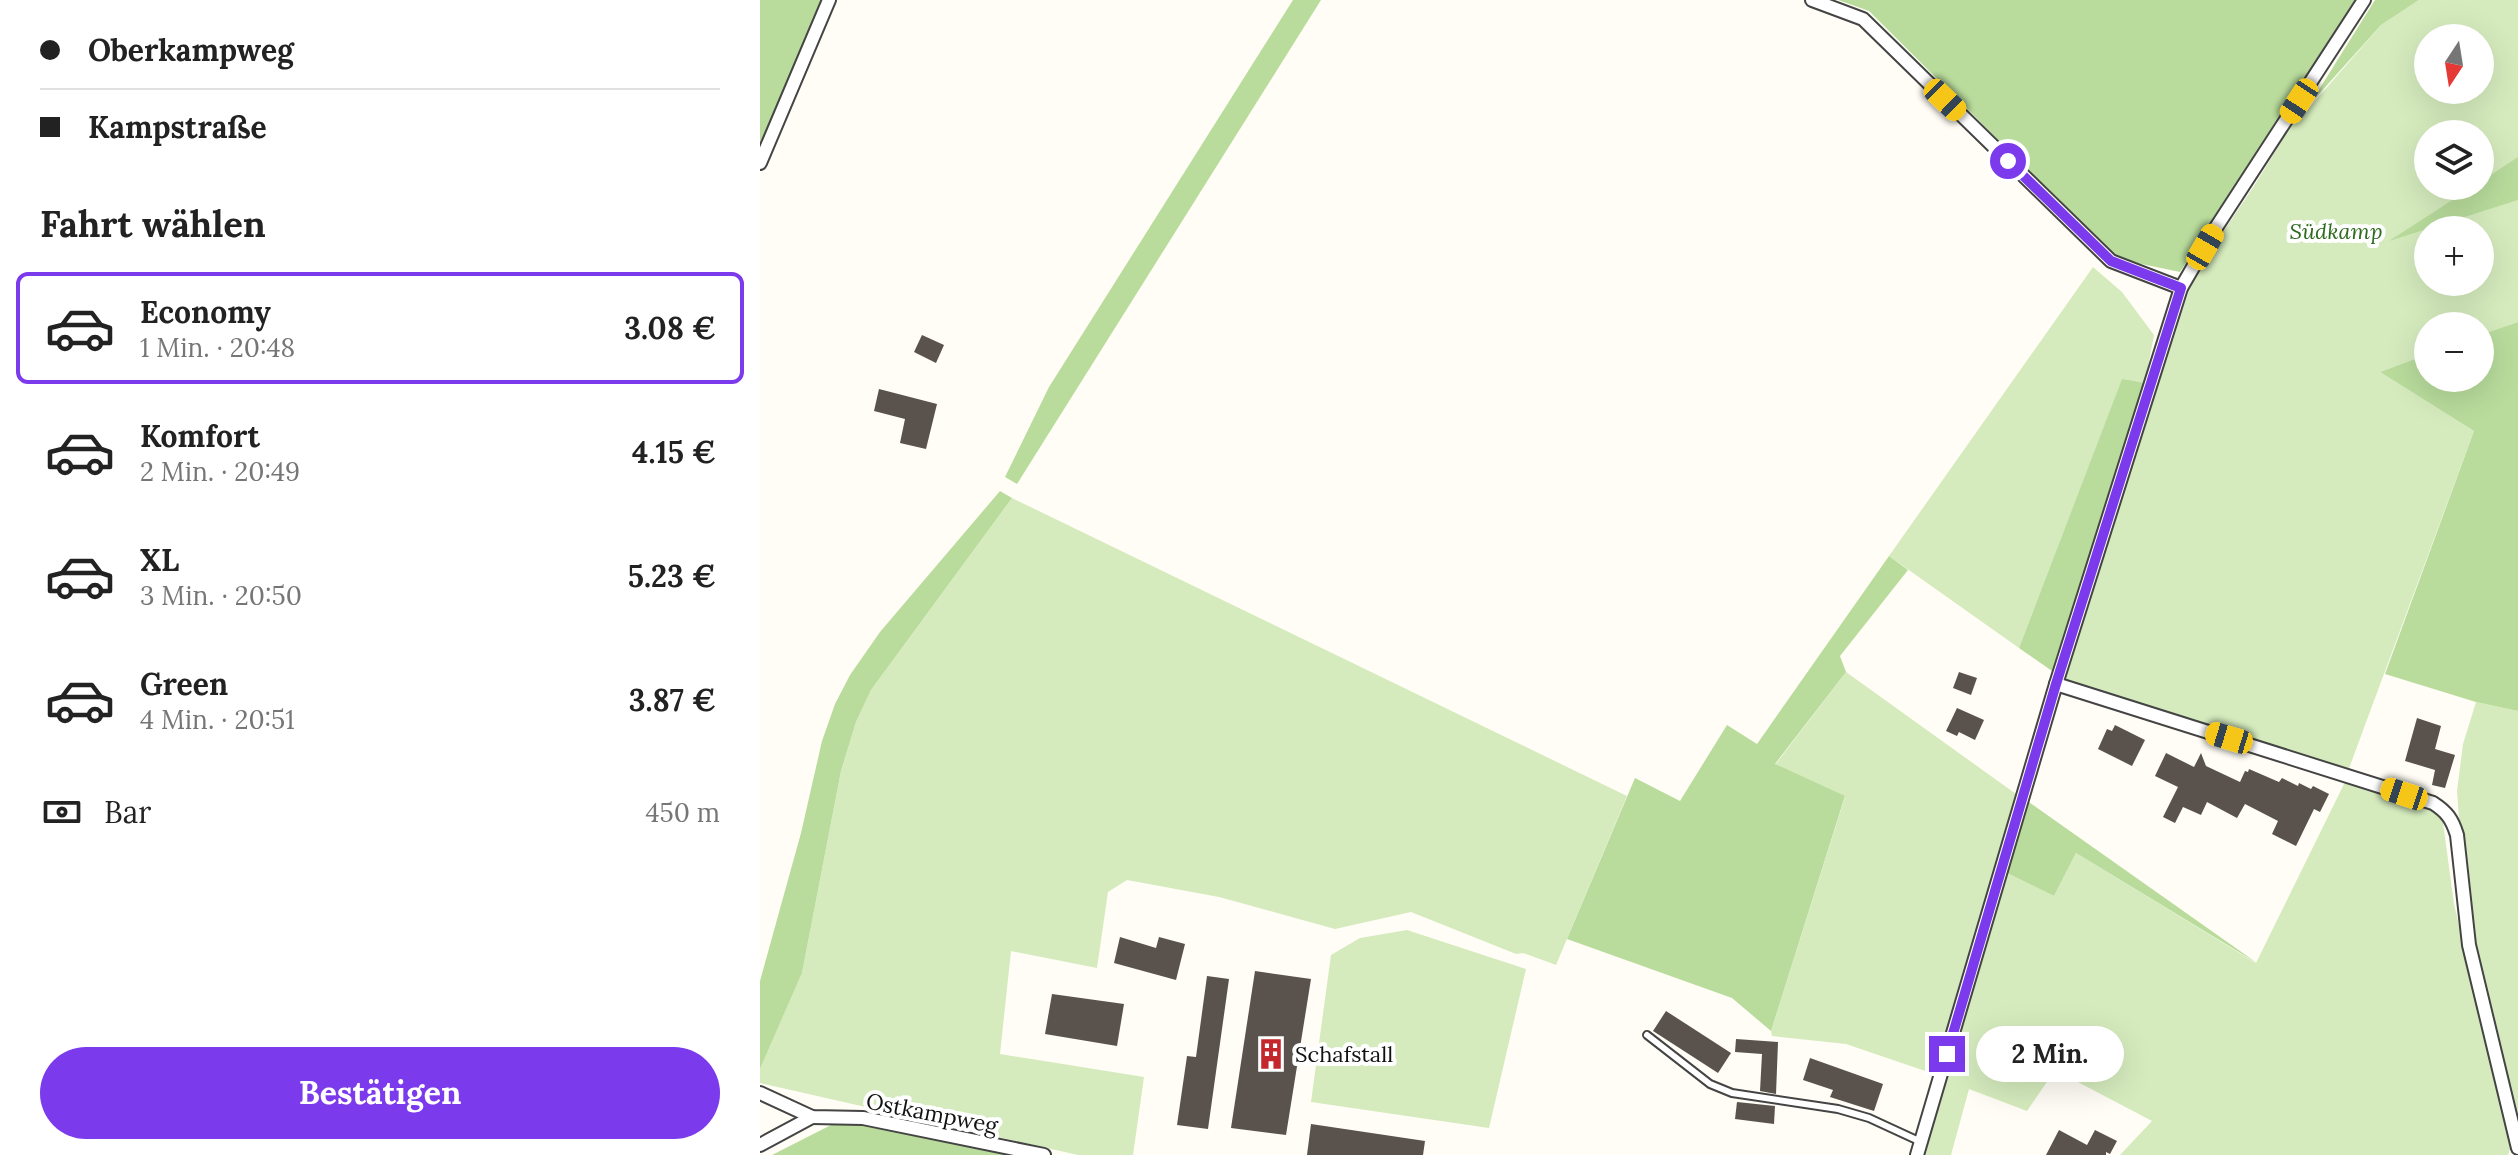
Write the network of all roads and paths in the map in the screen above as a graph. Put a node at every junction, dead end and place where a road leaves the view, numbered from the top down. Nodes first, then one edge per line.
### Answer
1 (829, 0) edge
2 (1812, 0) edge
3 (2364, 0) edge
4 (760, 163) edge
5 (2181, 288) junction
6 (2056, 684) junction
7 (1647, 1035) dead end
8 (760, 1093) edge
9 (812, 1117) junction
10 (1921, 1142) junction
11 (760, 1145) edge
12 (2518, 1148) edge
13 (1044, 1155) edge
14 (1917, 1155) edge

1 - 4 street
2 - 5 street
3 - 5 street
5 - 6 street
6 - 10 street
6 - 12 street
7 - 10 lane
8 - 9 street
9 - 11 street
9 - 13 street, Ostkampweg
10 - 14 street

